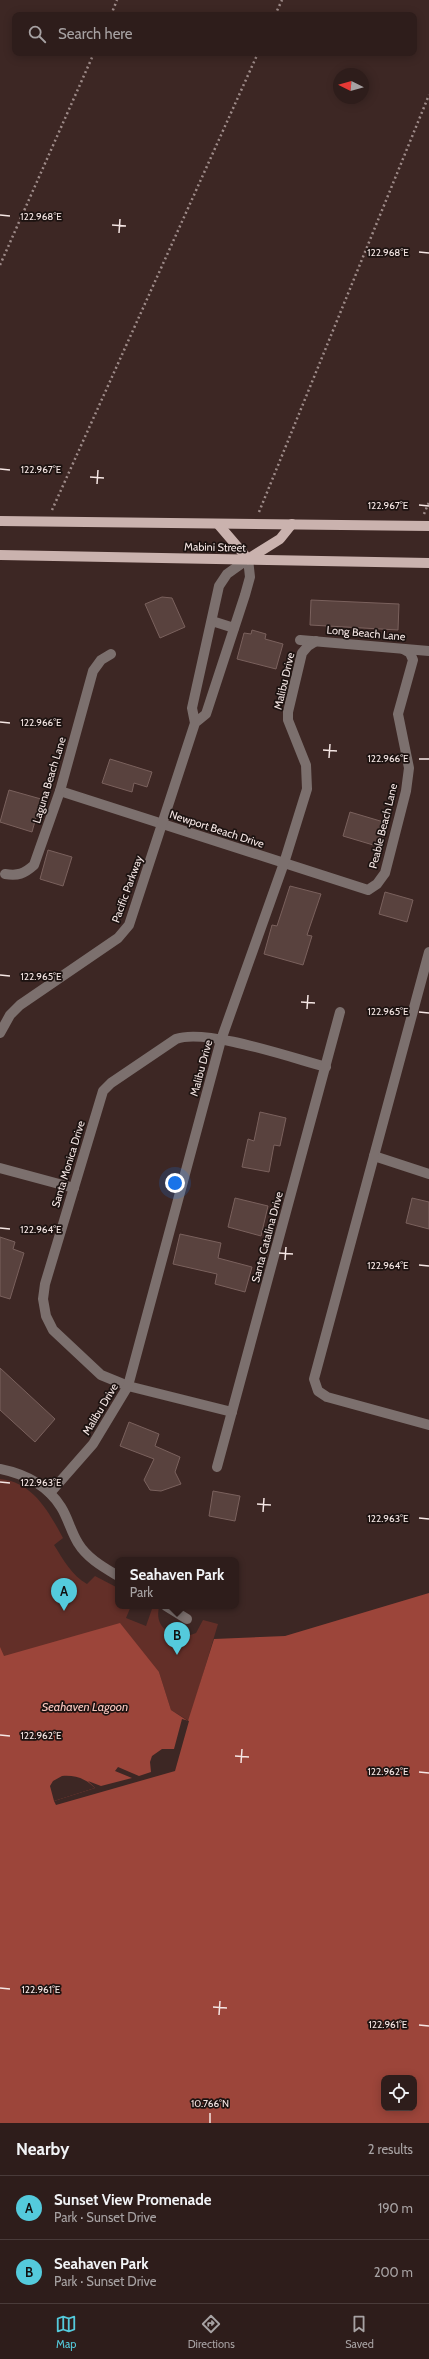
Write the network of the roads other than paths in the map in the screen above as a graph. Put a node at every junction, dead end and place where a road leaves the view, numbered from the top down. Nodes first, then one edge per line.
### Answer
1 (0, 521) edge
2 (218, 524) junction
3 (292, 524) junction
4 (429, 526) edge
5 (0, 555) edge
6 (248, 560) junction
7 (429, 563) edge
8 (212, 621) junction
9 (234, 628) junction
10 (300, 640) dead end
11 (316, 641) junction
12 (403, 649) junction
13 (429, 651) edge
14 (111, 654) dead end
15 (195, 723) junction
16 (60, 791) junction
17 (162, 824) junction
18 (284, 863) junction
19 (5, 874) dead end
20 (368, 890) joint
21 (429, 952) edge
22 (340, 1012) dead end
23 (0, 1032) edge
24 (221, 1040) junction
25 (326, 1067) junction
26 (374, 1156) junction
27 (0, 1168) edge
28 (429, 1174) edge
29 (74, 1188) junction
30 (128, 1386) junction
31 (232, 1412) junction
32 (429, 1425) edge
33 (217, 1467) dead end
34 (0, 1469) edge
35 (50, 1493) junction
36 (115, 1574) edge
37 (171, 1609) edge
38 (187, 1619) dead end

1 - 2 main road
2 - 3 main road
2 - 6 main road
3 - 4 main road
3 - 6 main road
5 - 6 main road, Mabini Street
6 - 7 main road, Mabini Street
6 - 8 street, Pacific Parkway
6 - 9 street, Pacific Parkway
8 - 9 street
8 - 15 street, Pacific Parkway
9 - 15 street, Pacific Parkway
10 - 11 street, Long Beach Lane
11 - 12 street, Long Beach Lane
11 - 18 street, Malibu Drive
12 - 13 street, Long Beach Lane
12 - 20 street, Peable Beach Lane
14 - 16 street, Laguna Beach Lane
15 - 17 street, Pacific Parkway
16 - 17 street, Newport Beach Drive
16 - 19 street, Laguna Beach Lane
17 - 18 street, Newport Beach Drive
17 - 23 street, Pacific Parkway
18 - 20 street, Newport Beach Drive
18 - 24 street, Malibu Drive
21 - 26 street
22 - 25 street, Santa Catalina Drive
24 - 25 street, Santa Monica Drive
24 - 29 street, Santa Monica Drive
24 - 30 street, Malibu Drive
25 - 31 street, Santa Catalina Drive
26 - 28 street
26 - 32 street
27 - 29 street
29 - 30 street, Santa Monica Drive
30 - 31 street, Santa Monica Drive
30 - 35 street, Malibu Drive
31 - 33 street, Santa Catalina Drive
34 - 35 street
35 - 36 street
37 - 38 street

